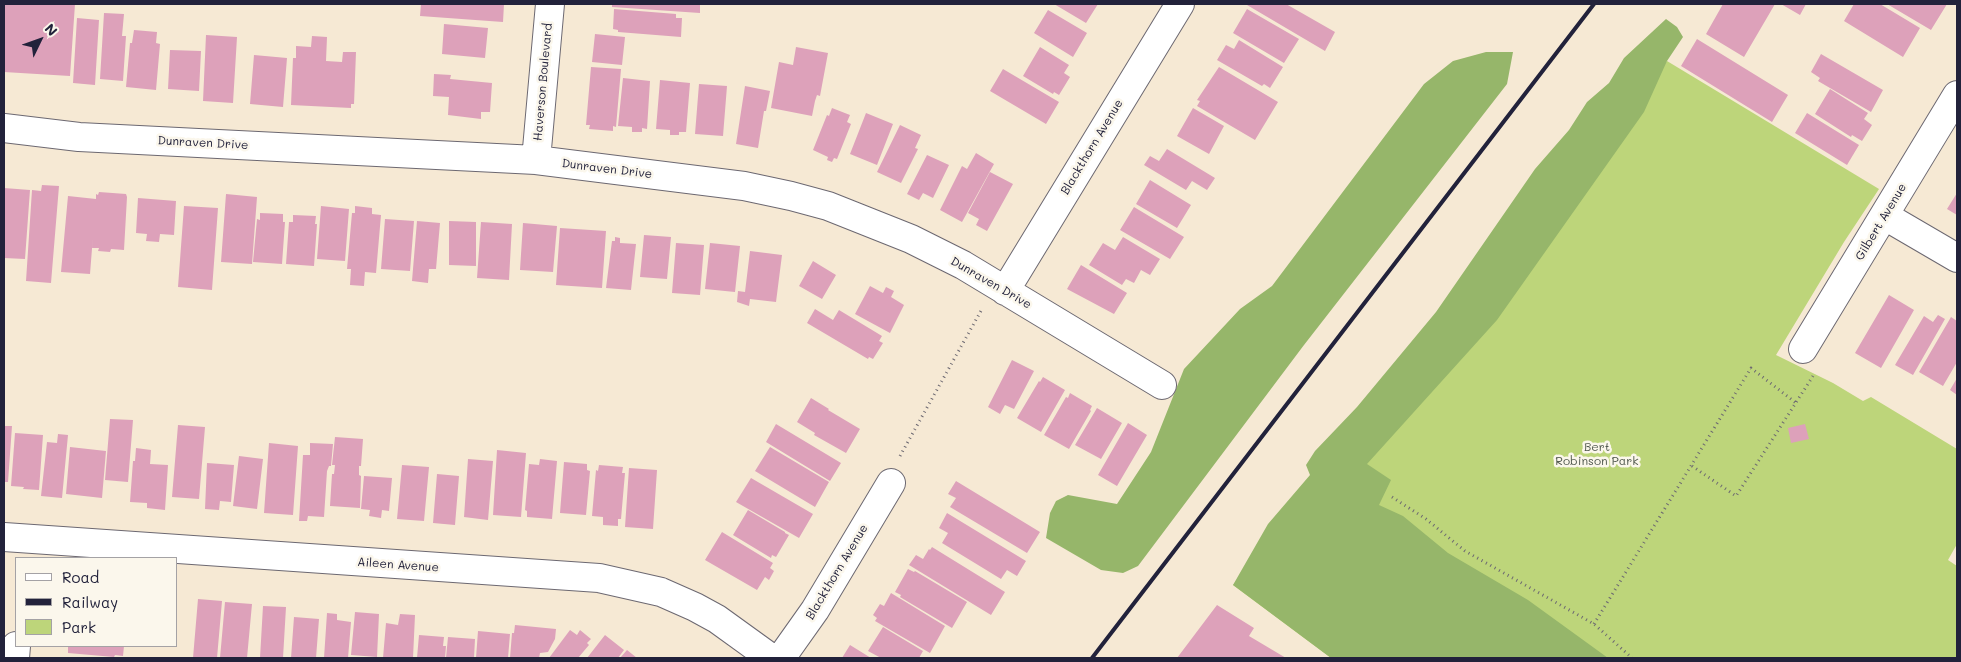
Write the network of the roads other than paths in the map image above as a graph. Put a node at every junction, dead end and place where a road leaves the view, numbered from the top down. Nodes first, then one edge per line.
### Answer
1 (550, 4) edge
2 (1180, 4) edge
3 (1957, 94) edge
4 (4, 128) edge
5 (536, 160) junction
6 (1885, 216) junction
7 (1957, 258) edge
8 (995, 297) junction
9 (1803, 349) road end
10 (1162, 385) dead end
11 (891, 483) dead end
12 (18, 545) edge
13 (771, 658) edge
14 (781, 658) edge

1 - 5 street, Haverson Boulevard
2 - 8 street, Blackthorn Avenue
3 - 6 street, Gilbert Avenue
4 - 5 street, Dunraven Drive
5 - 8 street, Dunraven Drive
6 - 7 street
6 - 9 street, Gilbert Avenue
8 - 10 street, Dunraven Drive
11 - 14 street, Blackthorn Avenue
12 - 13 street, Aileen Avenue

